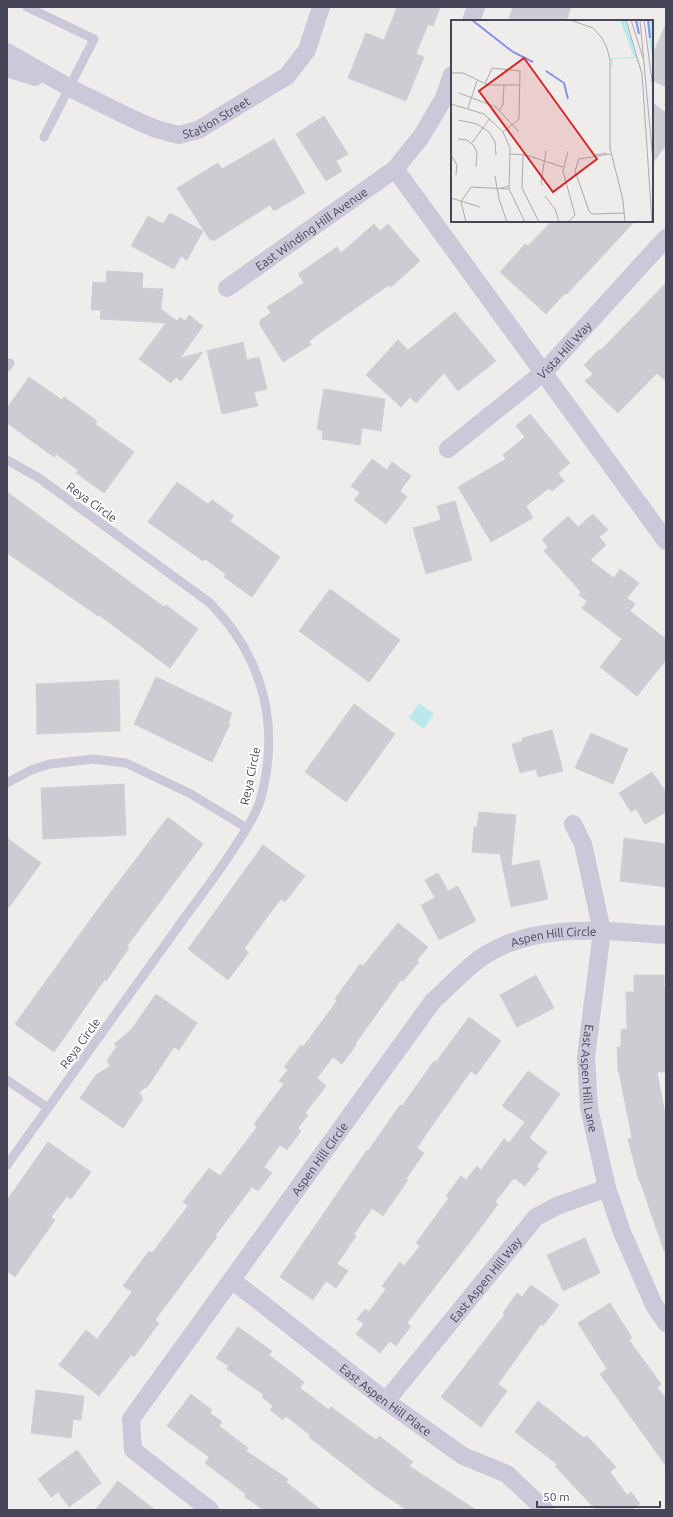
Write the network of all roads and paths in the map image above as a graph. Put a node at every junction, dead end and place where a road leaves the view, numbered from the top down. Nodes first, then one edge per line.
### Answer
1 (26, 7) edge
2 (321, 7) edge
3 (476, 7) edge
4 (471, 20) edge
5 (7, 52) edge
6 (7, 68) edge
7 (451, 78) edge
8 (70, 88) junction
9 (44, 137) dead end
10 (395, 169) junction
11 (666, 238) edge
12 (227, 288) dead end
13 (544, 372) junction
14 (448, 449) dead end
15 (7, 460) edge
16 (666, 541) edge
17 (7, 783) edge
18 (574, 824) dead end
19 (247, 828) junction
20 (602, 931) junction
21 (666, 935) edge
22 (7, 1080) edge
23 (48, 1108) junction
24 (7, 1165) edge
25 (607, 1188) junction
26 (232, 1280) junction
27 (666, 1323) edge
28 (386, 1401) junction
29 (210, 1510) edge
30 (545, 1510) edge

1 - 8 lane
2 - 8 street, Station Street
3 - 4 street
5 - 8 street, Station Street
6 - 8 street, Station Street
7 - 10 street, East Winding Hill Avenue
8 - 9 lane
10 - 12 street, East Winding Hill Avenue
10 - 13 street
11 - 13 street, Vista Hill Way
13 - 14 street, Vista Hill Way
13 - 16 street
15 - 19 lane, Reya Circle
17 - 19 lane
18 - 20 street, East Aspen Hill Lane
19 - 23 lane, Reya Circle
20 - 21 street, Aspen Hill Circle
20 - 25 street, East Aspen Hill Lane
20 - 26 street, Aspen Hill Circle
22 - 23 lane
23 - 24 lane, Reya Circle
25 - 27 street, East Aspen Hill Lane
25 - 28 street, East Aspen Hill Way
26 - 28 street, East Aspen Hill Place
26 - 29 street, Aspen Hill Circle
28 - 30 street, East Aspen Hill Place

